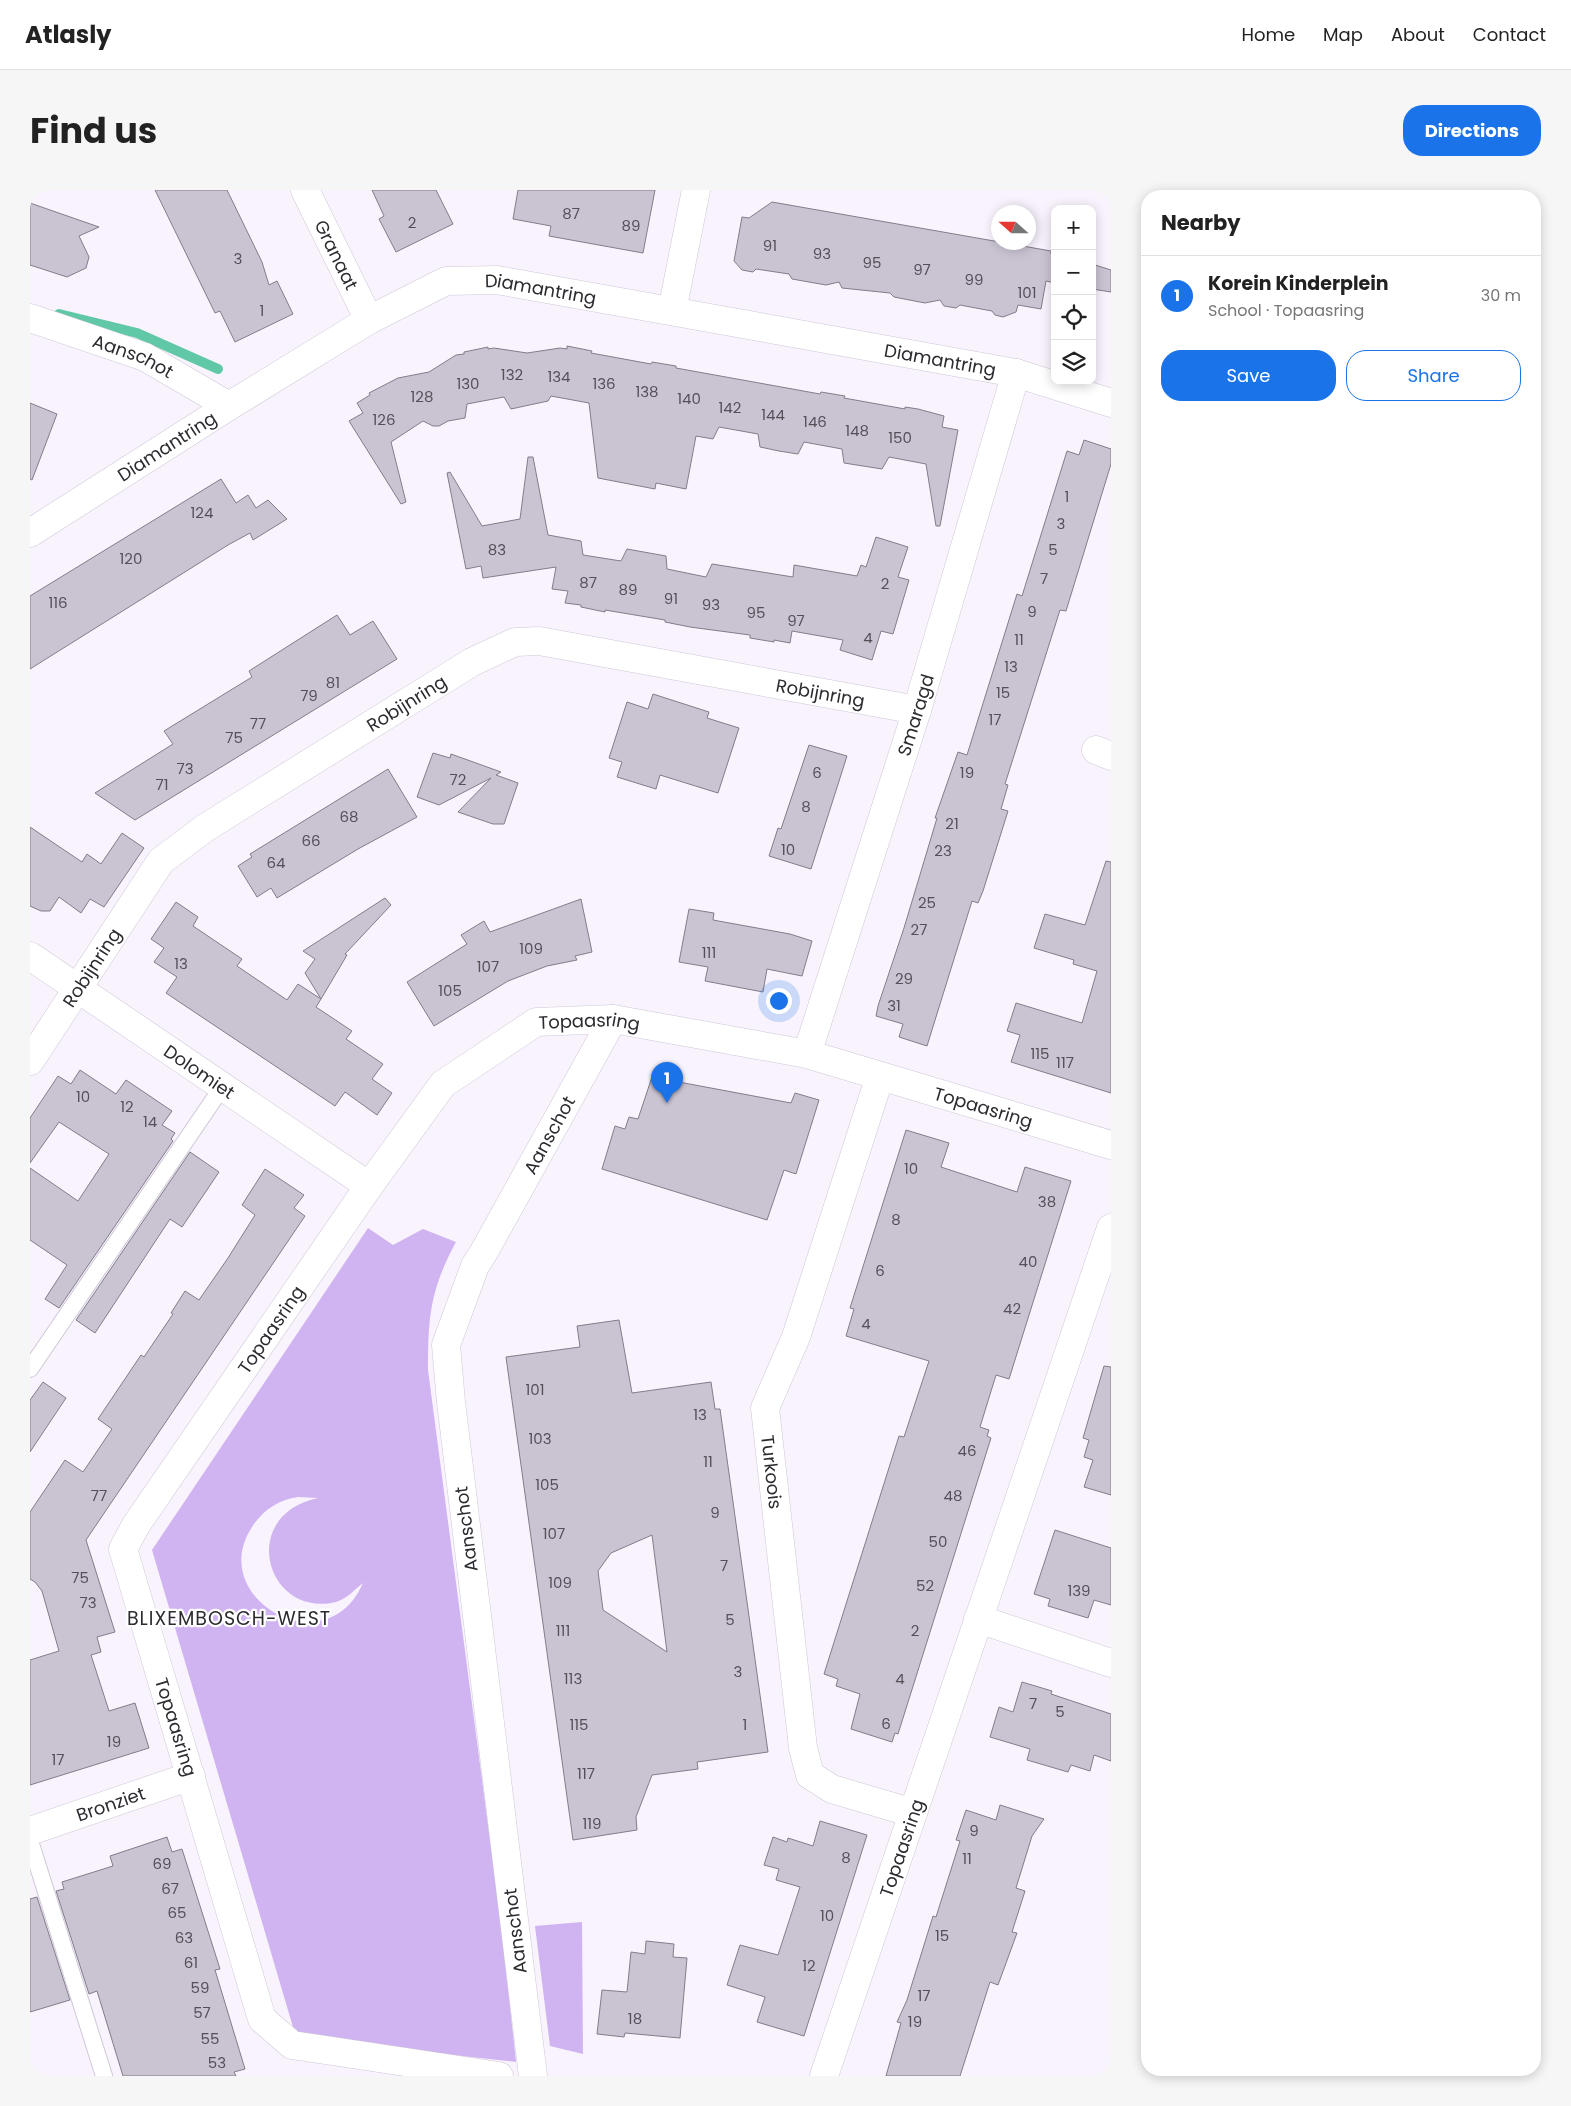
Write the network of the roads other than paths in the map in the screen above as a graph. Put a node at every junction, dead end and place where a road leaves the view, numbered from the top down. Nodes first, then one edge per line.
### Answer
1 (305, 190) edge
2 (696, 190) edge
3 (672, 311) junction
4 (30, 318) edge
5 (369, 320) junction
6 (1016, 373) junction
7 (1111, 403) edge
8 (229, 406) junction
9 (30, 533) edge
10 (917, 710) junction
11 (30, 956) edge
12 (78, 988) junction
13 (613, 1019) junction
14 (807, 1054) junction
15 (30, 1061) edge
16 (880, 1076) junction
17 (223, 1086) junction
18 (1111, 1145) edge
19 (369, 1186) junction
20 (1111, 1228) edge
21 (30, 1369) edge
22 (978, 1619) junction
23 (1111, 1663) edge
24 (191, 1776) junction
25 (913, 1812) junction
26 (30, 1831) edge
27 (30, 1841) edge
28 (104, 2076) edge
29 (499, 2076) edge
30 (533, 2076) edge
31 (824, 2076) edge

1 - 5 street, Granaat
2 - 3 street
3 - 5 street, Diamantring
3 - 6 street, Diamantring
4 - 8 street, Aanschot
5 - 8 street, Diamantring
6 - 7 street, Diamantring
6 - 10 street, Smaragd
8 - 9 street, Diamantring
10 - 12 street, Robijnring
10 - 14 street, Smaragd
11 - 12 street, Dolomiet
12 - 15 street, Robijnring
12 - 17 street, Dolomiet
13 - 14 street, Topaasring
13 - 19 street, Topaasring
13 - 30 street, Aanschot
14 - 16 street, Topaasring
16 - 18 street, Topaasring
16 - 25 street, Turkoois
17 - 19 street, Dolomiet
17 - 21 lane
19 - 24 street, Topaasring
20 - 22 street, Topaasring
22 - 23 street
22 - 25 street, Topaasring
24 - 26 street, Bronziet
24 - 29 street, Topaasring
25 - 31 street, Topaasring
27 - 28 lane

